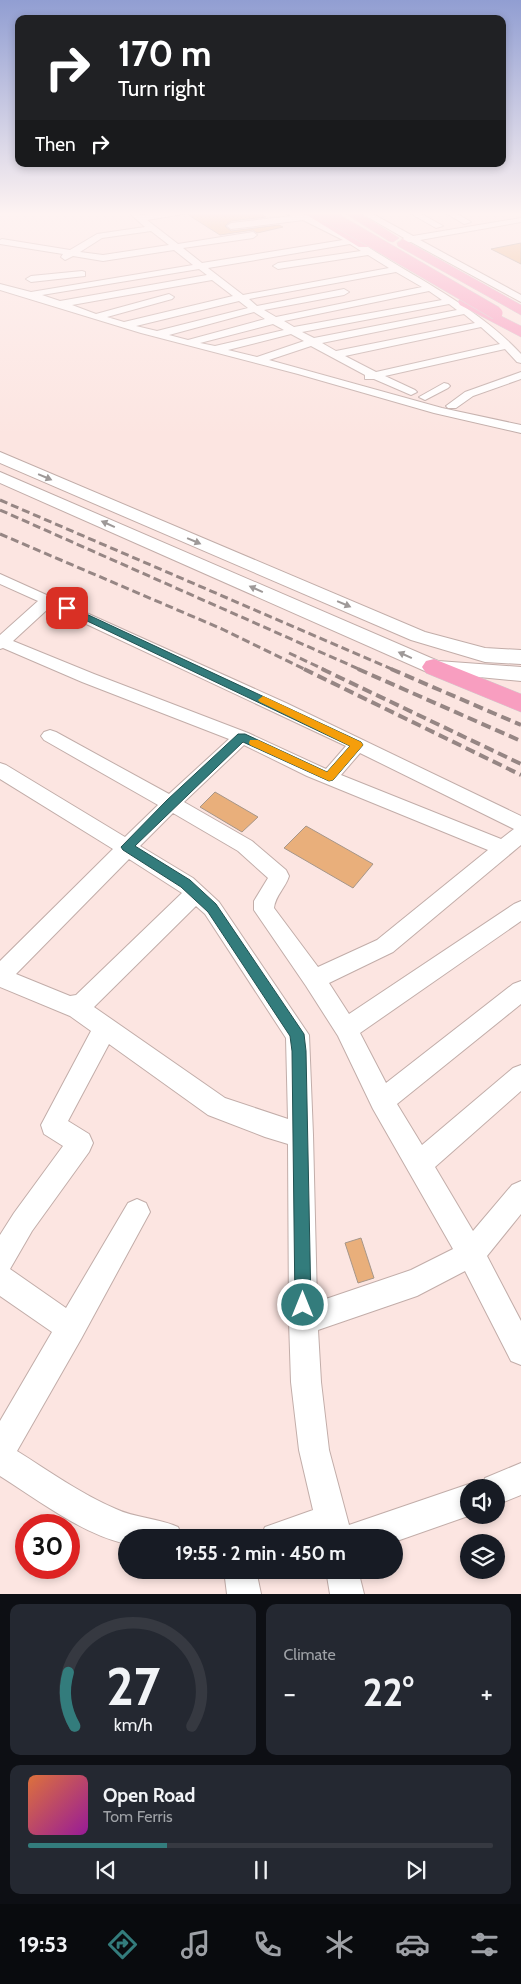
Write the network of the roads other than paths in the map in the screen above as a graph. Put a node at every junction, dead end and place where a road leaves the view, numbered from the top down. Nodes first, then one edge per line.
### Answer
1 (78, 286) edge
2 (158, 286) edge
3 (221, 286) edge
4 (301, 286) edge
5 (428, 286) edge
6 (436, 286) edge
7 (454, 286) edge
8 (459, 286) edge
9 (471, 286) edge
10 (498, 286) edge
11 (5, 288) edge
12 (431, 288) junction
13 (352, 290) dead end
14 (32, 294) junction
15 (177, 296) dead end
16 (241, 297) junction
17 (521, 299) edge
18 (450, 301) junction
19 (57, 305) junction
20 (255, 309) junction
21 (465, 311) junction
22 (95, 317) junction
23 (275, 321) junction
24 (516, 321) edge
25 (483, 324) junction
26 (124, 326) junction
27 (291, 331) junction
28 (157, 334) junction
29 (191, 342) junction
30 (312, 342) junction
31 (508, 345) junction
32 (217, 350) junction
33 (432, 350) dead end
34 (334, 355) junction
35 (396, 358) dead end
36 (258, 360) junction
37 (521, 360) edge
38 (378, 362) dead end
39 (356, 367) junction
40 (521, 375) edge
41 (374, 376) junction
42 (350, 386) junction
43 (444, 386) dead end
44 (425, 397) junction
45 (452, 406) junction
46 (521, 418) edge
47 (504, 426) junction
48 (521, 429) edge
49 (0, 458) edge
50 (0, 477) edge
51 (0, 578) edge
52 (49, 600) junction
53 (1, 643) edge
54 (521, 657) edge
55 (486, 663) junction
56 (434, 667) junction
57 (521, 674) edge
58 (521, 704) edge
59 (50, 736) dead end
60 (242, 737) junction
61 (357, 745) junction
62 (0, 770) edge
63 (329, 777) junction
64 (171, 803) junction
65 (516, 838) edge
66 (127, 847) junction
67 (196, 892) junction
68 (521, 910) edge
69 (0, 976) edge
70 (314, 979) junction
71 (521, 991) edge
72 (75, 1007) junction
73 (105, 1028) junction
74 (346, 1029) junction
75 (521, 1076) edge
76 (382, 1101) junction
77 (301, 1135) junction
78 (419, 1164) junction
79 (521, 1194) edge
80 (137, 1212) dead end
81 (471, 1254) junction
82 (0, 1260) edge
83 (0, 1279) edge
84 (303, 1321) junction
85 (70, 1328) junction
86 (521, 1351) edge
87 (0, 1450) edge
88 (0, 1458) edge
89 (521, 1479) edge
90 (505, 1485) edge
91 (460, 1503) edge
92 (127, 1529) edge
93 (340, 1529) edge
94 (355, 1529) edge
95 (242, 1579) edge
96 (344, 1579) edge
97 (244, 1594) edge
98 (347, 1594) edge

1 - 14 street
2 - 19 street
3 - 16 street
4 - 16 street
5 - 12 street
6 - 24 highway
7 - 24 highway, bridge
8 - 24 highway
9 - 24 highway
10 - 17 street
11 - 14 street
12 - 18 street
12 - 23 street
13 - 20 street
14 - 19 street
15 - 22 street
16 - 20 street
16 - 26 street
18 - 21 street
18 - 27 street
19 - 22 street
20 - 23 street
20 - 28 street
21 - 25 street
21 - 30 street
22 - 26 street
23 - 27 street
23 - 29 street
25 - 31 street
25 - 34 street
26 - 28 street
27 - 30 street
27 - 32 street
28 - 29 street
29 - 32 street
30 - 34 street
30 - 36 street
31 - 37 street
31 - 41 street
32 - 36 street
33 - 35 street
34 - 39 street
36 - 42 street
38 - 39 street
39 - 41 street
40 - 45 street
41 - 42 street
41 - 44 street
42 - 47 street
43 - 44 street
44 - 45 street
45 - 47 street
46 - 47 street
47 - 48 street
49 -> 55 street
56 -> 50 street
51 - 52 street
52 - 53 street
52 - 61 street
53 - 60 street
54 - 55 street
55 - 56 street
55 - 57 street
56 - 58 highway
59 - 64 street
60 - 63 street
60 - 64 street
61 - 63 street
61 - 65 street
62 - 66 street
63 - 65 street
64 - 66 street
64 - 70 street
65 - 70 street
66 - 67 street
66 - 69 street
67 - 72 street
67 - 77 street
68 - 74 street
69 - 72 street
70 - 74 street
71 - 76 street
72 - 73 street
73 - 77 street
73 - 82 street
74 - 76 street
75 - 78 street
76 - 78 street
77 - 84 street
78 - 81 street
79 - 81 street
80 - 85 street
81 - 84 street
81 - 86 street
83 - 85 street
84 - 93 street
85 - 87 street
88 - 92 street
89 - 90 street
91 - 94 street
95 - 97 street
96 - 98 street

